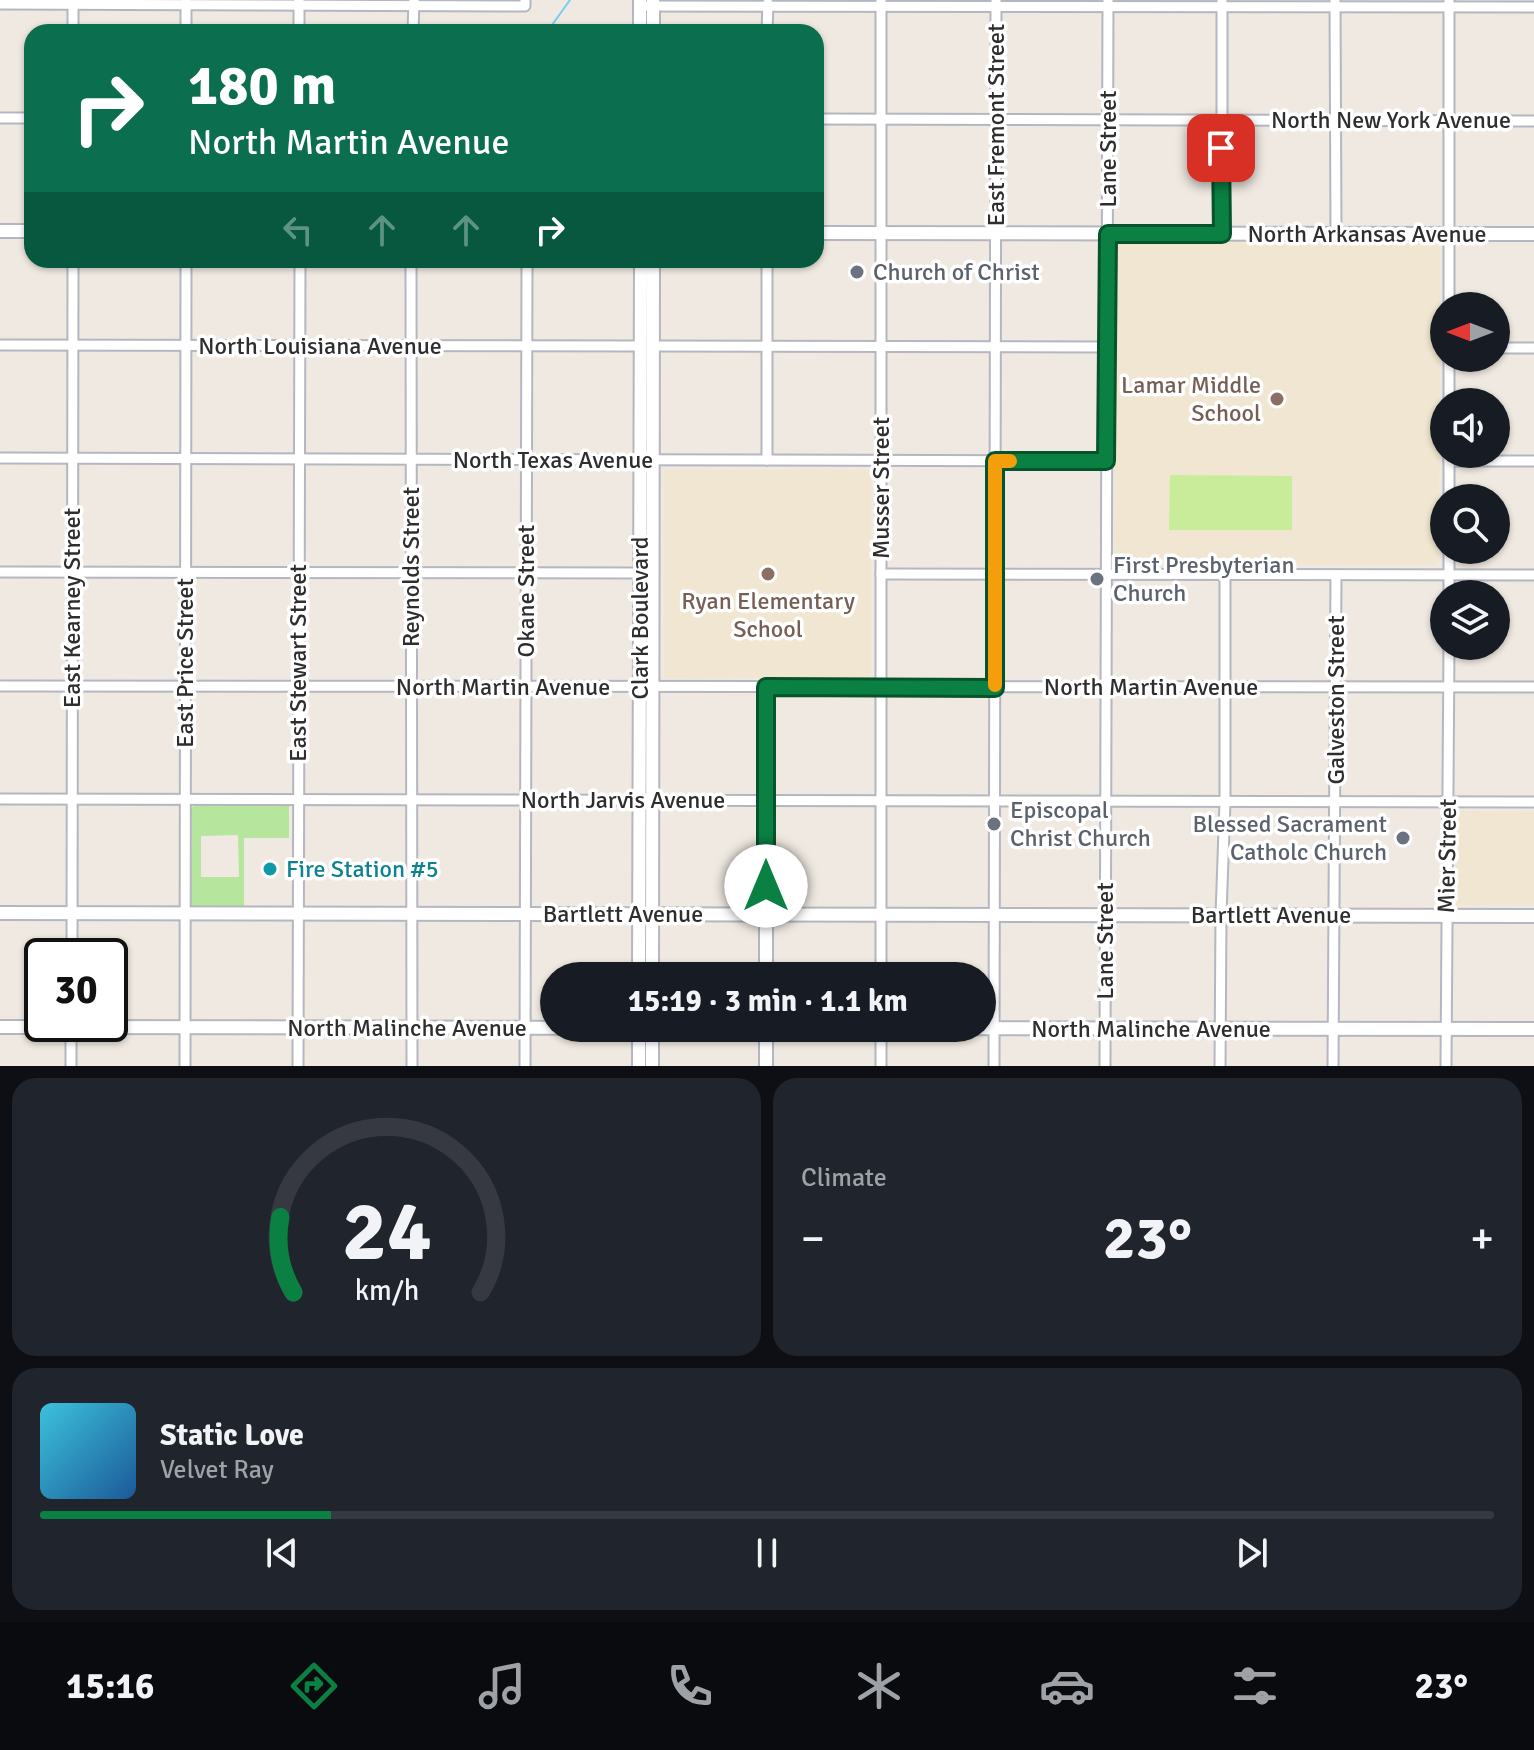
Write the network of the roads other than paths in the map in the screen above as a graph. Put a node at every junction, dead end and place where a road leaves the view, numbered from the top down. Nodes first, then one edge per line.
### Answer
1 (73, 2) edge
2 (186, 2) edge
3 (299, 2) edge
4 (414, 2) edge
5 (525, 3) edge
6 (647, 3) edge
7 (768, 3) edge
8 (881, 3) edge
9 (996, 3) edge
10 (1108, 3) edge
11 (1222, 3) edge
12 (1335, 3) edge
13 (1449, 3) edge
14 (0, 4) edge
15 (1534, 7) edge
16 (73, 24) edge
17 (186, 24) edge
18 (299, 24) edge
19 (413, 24) edge
20 (642, 24) edge
21 (651, 24) edge
22 (767, 24) edge
23 (0, 118) edge
24 (24, 118) edge
25 (824, 119) edge
26 (881, 119) junction
27 (996, 120) junction
28 (1108, 120) junction
29 (1221, 120) junction
30 (1336, 120) junction
31 (1449, 120) junction
32 (1534, 121) edge
33 (0, 231) edge
34 (24, 231) edge
35 (824, 233) edge
36 (881, 233) junction
37 (995, 233) junction
38 (1108, 234) junction
39 (1222, 234) junction
40 (1336, 234) junction
41 (1449, 234) junction
42 (1534, 234) edge
43 (73, 268) edge
44 (186, 268) edge
45 (300, 268) edge
46 (411, 268) edge
47 (527, 268) edge
48 (642, 268) edge
49 (652, 268) edge
50 (767, 268) edge
51 (1449, 292) edge
52 (0, 345) edge
53 (73, 345) junction
54 (186, 345) junction
55 (299, 345) junction
56 (411, 346) junction
57 (526, 346) junction
58 (647, 346) junction
59 (767, 347) junction
60 (881, 347) junction
61 (995, 347) junction
62 (1106, 347) junction
63 (1510, 348) edge
64 (1534, 348) edge
65 (0, 458) edge
66 (73, 459) junction
67 (186, 459) junction
68 (299, 459) junction
69 (411, 459) junction
70 (526, 460) junction
71 (647, 460) junction
72 (767, 460) junction
73 (881, 460) junction
74 (1510, 460) edge
75 (995, 461) junction
76 (1106, 461) junction
77 (1534, 461) edge
78 (1449, 564) edge
79 (0, 572) edge
80 (72, 572) junction
81 (186, 573) junction
82 (298, 573) junction
83 (411, 573) junction
84 (526, 573) junction
85 (646, 573) junction
86 (881, 574) junction
87 (995, 574) junction
88 (1106, 574) junction
89 (1225, 574) junction
90 (1336, 575) junction
91 (1449, 575) junction
92 (1534, 575) edge
93 (1449, 580) edge
94 (1449, 660) edge
95 (0, 686) edge
96 (72, 686) junction
97 (185, 686) junction
98 (298, 686) junction
99 (412, 686) junction
100 (1225, 686) junction
101 (1336, 686) junction
102 (526, 687) junction
103 (646, 687) junction
104 (766, 687) junction
105 (881, 687) junction
106 (1449, 687) junction
107 (1534, 687) edge
108 (995, 688) junction
109 (1106, 688) junction
110 (0, 799) edge
111 (72, 799) junction
112 (185, 800) junction
113 (298, 800) junction
114 (412, 800) junction
115 (526, 800) junction
116 (646, 800) junction
117 (766, 801) junction
118 (881, 801) junction
119 (995, 801) junction
120 (1106, 801) junction
121 (1225, 802) junction
122 (1336, 802) junction
123 (1448, 802) junction
124 (1534, 802) edge
125 (0, 913) edge
126 (72, 913) junction
127 (185, 913) junction
128 (298, 914) junction
129 (412, 914) junction
130 (525, 914) junction
131 (646, 914) junction
132 (766, 914) junction
133 (881, 915) junction
134 (995, 915) junction
135 (1105, 915) junction
136 (1221, 915) junction
137 (1333, 915) junction
138 (1446, 916) junction
139 (1534, 916) edge
140 (72, 938) edge
141 (641, 962) edge
142 (651, 962) edge
143 (766, 962) edge
144 (881, 962) edge
145 (995, 962) edge
146 (24, 1026) edge
147 (128, 1026) edge
148 (0, 1027) edge
149 (185, 1027) junction
150 (298, 1027) junction
151 (412, 1028) junction
152 (525, 1028) junction
153 (540, 1028) edge
154 (996, 1028) edge
155 (1105, 1029) junction
156 (1221, 1029) junction
157 (1333, 1029) junction
158 (1446, 1029) junction
159 (1534, 1029) edge
160 (71, 1042) edge
161 (639, 1042) edge
162 (652, 1042) edge
163 (766, 1042) edge
164 (881, 1042) edge
165 (994, 1042) edge
166 (71, 1066) edge
167 (185, 1066) edge
168 (298, 1066) edge
169 (412, 1066) edge
170 (525, 1066) edge
171 (639, 1066) edge
172 (652, 1066) edge
173 (766, 1066) edge
174 (881, 1066) edge
175 (994, 1066) edge
176 (1105, 1066) edge
177 (1220, 1066) edge
178 (1333, 1066) edge
179 (1446, 1066) edge

1 - 2 street
1 - 14 street
1 - 16 street
2 - 3 street
2 - 17 street
3 - 4 street
3 - 18 street
4 - 5 street
4 - 19 street
6 - 7 street
6 - 20 main road
6 - 21 main road
7 - 8 street
7 - 22 street
8 - 9 street
8 - 26 street, Musser Street
9 - 10 street
9 - 27 street, East Fremont Street
10 - 11 street
10 - 28 street, Lane Street
11 - 12 street
11 - 29 street
12 - 13 street
12 - 30 street
13 - 15 street
13 - 31 street
23 - 24 street
25 - 26 street, North New York Avenue
26 - 27 street, North New York Avenue
26 - 36 street, Musser Street
27 - 28 street, North New York Avenue
27 - 37 street, East Fremont Street
28 - 29 street, North New York Avenue
28 - 38 street, Lane Street
29 - 30 street, North New York Avenue
29 - 39 street
30 - 31 street, North New York Avenue
30 - 40 street
31 - 32 street, North New York Avenue
31 - 41 street
33 - 34 main road
35 - 36 main road, North Arkansas Avenue
36 - 37 main road, North Arkansas Avenue
36 - 60 street, Musser Street
37 - 38 main road, North Arkansas Avenue
37 - 61 street, East Fremont Street
38 - 39 main road, North Arkansas Avenue
38 - 62 street, Lane Street
39 - 40 main road, North Arkansas Avenue
40 - 41 main road, North Arkansas Avenue
41 - 42 main road, North Arkansas Avenue
41 - 51 street
43 - 53 street, East Kearney Street
44 - 54 street, East Price Street
45 - 55 street, East Stewart Street
46 - 56 street, Reynolds Street
47 - 57 street, Okane Street
48 - 58 main road, Clark Boulevard
49 - 58 main road, Clark Boulevard
50 - 59 street
52 - 53 street, North Louisiana Avenue
53 - 54 street, North Louisiana Avenue
53 - 66 street, East Kearney Street
54 - 55 street, North Louisiana Avenue
54 - 67 street, East Price Street
55 - 56 street, North Louisiana Avenue
55 - 68 street, East Stewart Street
56 - 57 street, North Louisiana Avenue
56 - 69 street, Reynolds Street
57 - 58 street, North Louisiana Avenue
57 - 70 street, Okane Street
58 - 59 street, North Louisiana Avenue
58 - 71 main road, Clark Boulevard
59 - 60 street, North Louisiana Avenue
59 - 72 street
60 - 61 street, North Louisiana Avenue
60 - 73 street, Musser Street
61 - 62 street, North Louisiana Avenue
61 - 75 street, East Fremont Street
62 - 76 street, Lane Street
63 - 64 street
65 - 66 street, North Texas Avenue
66 - 67 street, North Texas Avenue
66 - 80 street, East Kearney Street
67 - 68 street, North Texas Avenue
67 - 81 street, East Price Street
68 - 69 street, North Texas Avenue
68 - 82 street, East Stewart Street
69 - 70 street, North Texas Avenue
69 - 83 street, Reynolds Street
70 - 71 street, North Texas Avenue
70 - 84 street, Okane Street
71 - 72 street, North Texas Avenue
71 - 85 main road, Clark Boulevard
72 - 73 street, North Texas Avenue
73 - 75 street, North Texas Avenue
73 - 86 street, Musser Street
74 - 77 street
75 - 76 street, North Texas Avenue
75 - 87 street, East Fremont Street
76 - 88 street, Lane Street
78 - 91 street
79 - 80 street
80 - 81 street
80 - 96 street, East Kearney Street
81 - 82 street
81 - 97 street, East Price Street
82 - 83 street
82 - 98 street, East Stewart Street
83 - 84 street
83 - 99 street, Reynolds Street
84 - 85 street
84 - 102 street, Okane Street
85 - 103 main road, Clark Boulevard
86 - 87 street
86 - 105 street, Musser Street
87 - 88 street
87 - 108 street, East Fremont Street
88 - 89 street
88 - 109 street, Lane Street
89 - 90 street
89 - 100 street
90 - 91 street
90 - 101 street, Galveston Street
91 - 92 street
91 - 93 street
94 - 106 street, Mier Street
95 - 96 street, North Martin Avenue
96 - 97 street, North Martin Avenue
96 - 111 street, East Kearney Street
97 - 98 street, North Martin Avenue
97 - 112 street, East Price Street
98 - 99 street, North Martin Avenue
98 - 113 street, East Stewart Street
99 - 102 street, North Martin Avenue
99 - 114 street, Reynolds Street
100 - 101 street, North Martin Avenue
100 - 109 street, North Martin Avenue
100 - 121 street
101 - 106 street, North Martin Avenue
101 - 122 street, Galveston Street
102 - 103 street, North Martin Avenue
102 - 115 street, Okane Street
103 - 104 street, North Martin Avenue
103 - 116 main road, Clark Boulevard
104 - 105 street, North Martin Avenue
104 - 117 street
105 - 108 street, North Martin Avenue
105 - 118 street, Musser Street
106 - 107 street, North Martin Avenue
106 - 123 street, Mier Street
108 - 109 street, North Martin Avenue
108 - 119 street, East Fremont Street
109 - 120 street, Lane Street
110 - 111 street, North Jarvis Avenue
111 - 112 street, North Jarvis Avenue
111 - 126 street, East Kearney Street
112 - 113 street, North Jarvis Avenue
112 - 127 street, East Price Street
113 - 114 street, North Jarvis Avenue
113 - 128 street, East Stewart Street
114 - 115 street, North Jarvis Avenue
114 - 129 street, Reynolds Street
115 - 116 street, North Jarvis Avenue
115 - 130 street, Okane Street
116 - 117 street, North Jarvis Avenue
116 - 131 main road, Clark Boulevard
117 - 118 street, North Jarvis Avenue
117 - 132 street
118 - 119 street, North Jarvis Avenue
118 - 133 street, Musser Street
119 - 120 street, North Jarvis Avenue
119 - 134 street, East Fremont Street
120 - 121 street, North Jarvis Avenue
120 - 135 street, Lane Street
121 - 122 street, North Jarvis Avenue
121 - 136 street
122 - 123 street, North Jarvis Avenue
122 - 137 street, Galveston Street
123 - 124 street, North Jarvis Avenue
123 - 138 street, Mier Street
125 - 126 main road, Bartlett Avenue
126 - 127 main road, Bartlett Avenue
126 - 140 street, East Kearney Street
127 - 128 main road, Bartlett Avenue
127 - 149 street, East Price Street
128 - 129 main road, Bartlett Avenue
128 - 150 street, East Stewart Street
129 - 130 main road, Bartlett Avenue
129 - 151 street, Reynolds Street
130 - 131 main road, Bartlett Avenue
130 - 152 street, Okane Street
131 - 132 main road, Bartlett Avenue
131 - 141 main road, Clark Boulevard
131 - 142 main road, Clark Boulevard
132 - 133 main road, Bartlett Avenue
132 - 143 main road
133 - 134 main road, Bartlett Avenue
133 - 144 street, Musser Street
134 - 135 main road, Bartlett Avenue
134 - 145 street, East Fremont Street
135 - 136 main road, Bartlett Avenue
135 - 155 street, Lane Street
136 - 137 main road, Bartlett Avenue
136 - 156 street
137 - 138 main road, Bartlett Avenue
137 - 157 street, Galveston Street
138 - 139 main road, Bartlett Avenue
138 - 158 street, Mier Street
146 - 148 main road, North Malinche Avenue
147 - 149 main road, North Malinche Avenue
149 - 150 main road, North Malinche Avenue
149 - 167 street, East Price Street
150 - 151 main road, North Malinche Avenue
150 - 168 street, East Stewart Street
151 - 152 main road, North Malinche Avenue
151 - 169 street, Reynolds Street
152 - 153 main road, North Malinche Avenue
152 - 170 street, Okane Street
154 - 155 main road, North Malinche Avenue
155 - 156 main road, North Malinche Avenue
155 - 176 street, Lane Street
156 - 157 main road, North Malinche Avenue
156 - 177 street
157 - 158 main road, North Malinche Avenue
157 - 178 street, Galveston Street
158 - 159 main road, North Malinche Avenue
158 - 179 street, Mier Street
160 - 166 street
161 - 171 main road
162 - 172 main road
163 - 173 main road
164 - 174 street
165 - 175 street, East Fremont Street

